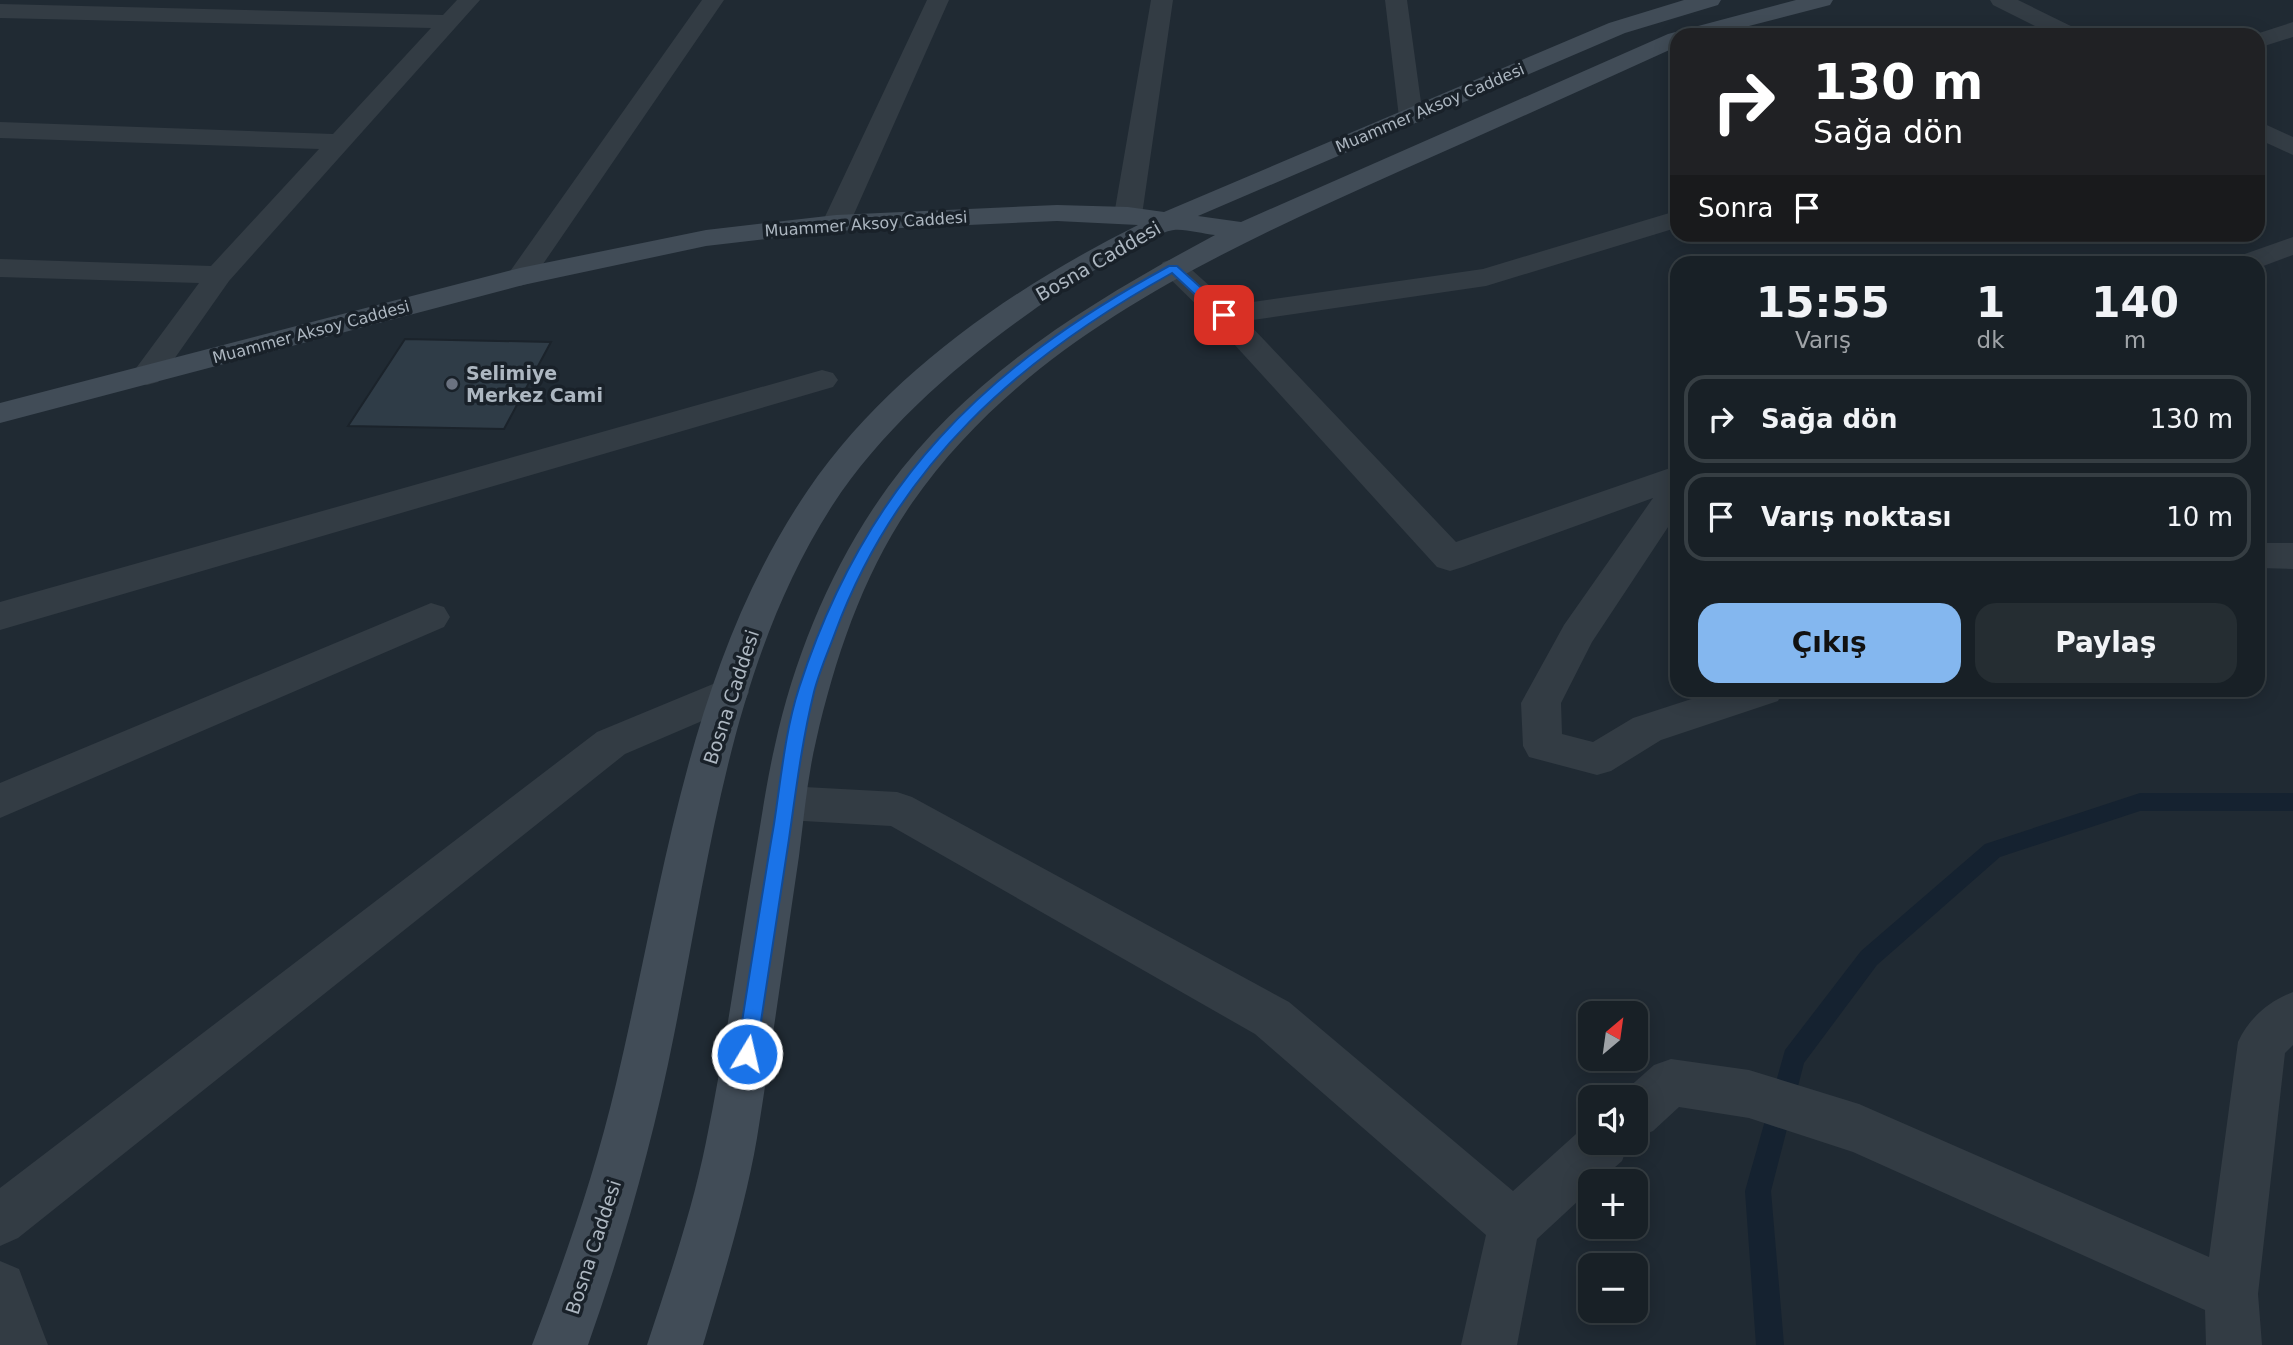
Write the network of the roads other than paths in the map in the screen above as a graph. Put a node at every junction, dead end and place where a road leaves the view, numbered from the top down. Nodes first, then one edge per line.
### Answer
1 (469, 0) edge
2 (713, 0) edge
3 (938, 0) edge
4 (1162, 0) edge
5 (1396, 0) edge
6 (1710, 0) edge
7 (1822, 0) edge
8 (2001, 0) edge
9 (0, 11) edge
10 (449, 22) junction
11 (1715, 28) edge
12 (2057, 28) edge
13 (2293, 29) edge
14 (2265, 39) edge
15 (1670, 42) edge
16 (1411, 117) junction
17 (0, 130) edge
18 (2265, 133) edge
19 (338, 142) junction
20 (2293, 147) edge
21 (1128, 215) junction
22 (1170, 220) junction
23 (1670, 221) edge
24 (836, 222) junction
25 (1244, 231) junction
26 (2293, 245) edge
27 (2265, 256) edge
28 (0, 268) edge
29 (1173, 268) junction
30 (219, 275) junction
31 (520, 277) junction
32 (1224, 315) junction
33 (147, 375) junction
34 (822, 380) dead end
35 (0, 413) edge
36 (1670, 479) edge
37 (1670, 499) edge
38 (2265, 556) edge
39 (2293, 556) edge
40 (0, 616) edge
41 (431, 617) dead end
42 (730, 692) junction
43 (1743, 697) edge
44 (0, 801) edge
45 (786, 803) junction
46 (2293, 1014) edge
47 (1648, 1103) edge
48 (1591, 1155) edge
49 (0, 1220) edge
50 (1514, 1225) junction
51 (0, 1288) edge
52 (2231, 1294) junction
53 (20, 1345) edge
54 (560, 1345) edge
55 (675, 1345) edge
56 (1489, 1345) edge
57 (2234, 1345) edge

1 - 10 street
2 - 31 street
3 - 24 street
4 - 21 street
5 - 16 street
6 - 16 main road, Muammer Aksoy Caddesi
7 - 11 main road
8 - 12 street
9 - 10 street
10 - 19 street
13 - 14 street
15 - 25 main road
16 - 22 main road, Muammer Aksoy Caddesi
17 - 19 street
18 - 20 street
19 - 30 street
21 - 22 main road, Muammer Aksoy Caddesi
21 - 24 main road, Muammer Aksoy Caddesi
22 - 25 main road
22 - 42 main road, Bosna Caddesi
23 - 32 street
24 - 31 main road, Muammer Aksoy Caddesi
25 - 29 main road
26 - 27 street
28 - 30 street
29 - 32 street
29 - 45 main road
30 - 33 street
31 - 33 main road, Muammer Aksoy Caddesi
32 - 36 street
33 - 35 main road, Muammer Aksoy Caddesi
34 - 40 street
37 - 43 street
38 - 39 street
41 - 44 street
42 - 49 street
42 - 54 main road, Bosna Caddesi
45 - 50 street
45 - 55 main road
46 - 52 street
47 - 52 street
48 - 50 street
50 - 56 street
51 - 53 street
52 - 57 street

